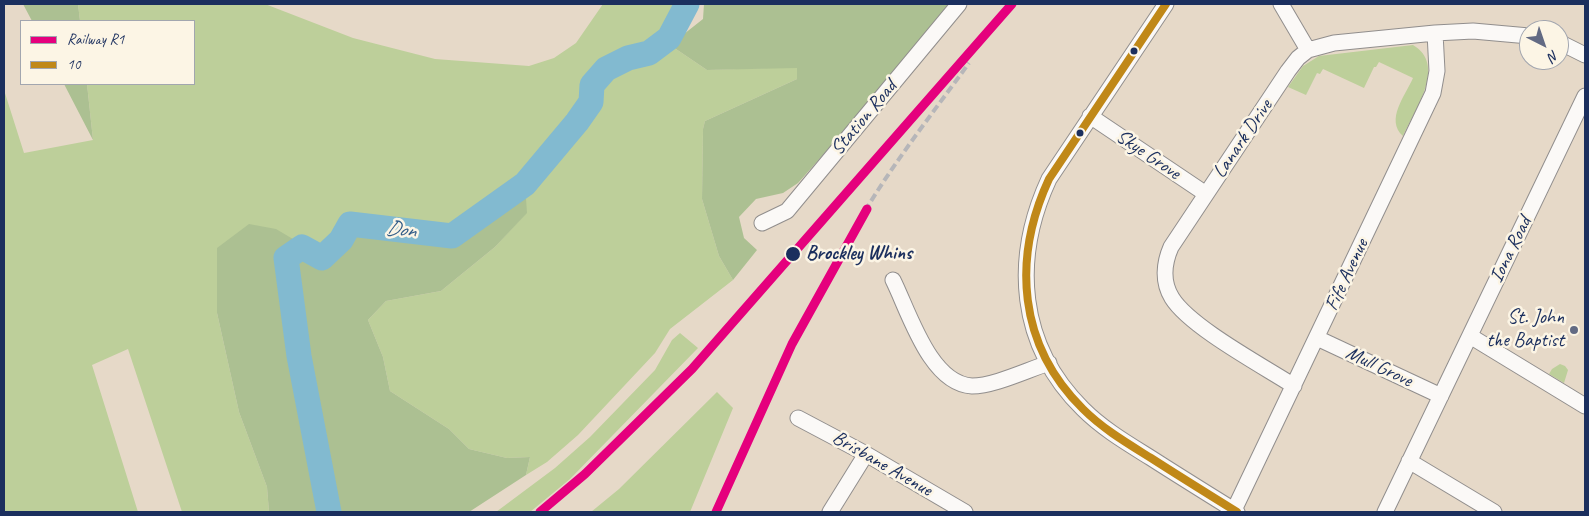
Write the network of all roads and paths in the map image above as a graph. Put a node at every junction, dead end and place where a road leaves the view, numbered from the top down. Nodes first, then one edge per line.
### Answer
1 (960, 4) edge
2 (1166, 4) edge
3 (1281, 4) edge
4 (1435, 33) junction
5 (1519, 35) edge
6 (1569, 47) edge
7 (1308, 50) junction
8 (1585, 55) edge
9 (1585, 96) edge
10 (1090, 116) junction
11 (1206, 194) junction
12 (762, 223) dead end
13 (893, 280) dead end
14 (1470, 336) junction
15 (1318, 338) junction
16 (1049, 363) junction
17 (1294, 386) junction
18 (1441, 396) junction
19 (1585, 406) edge
20 (798, 418) dead end
21 (866, 454) junction
22 (1409, 461) junction
23 (1235, 511) edge
24 (830, 512) edge
25 (965, 512) edge
26 (1385, 512) edge
27 (1494, 512) edge

1 - 12 street, Station Road
2 - 10 street
3 - 7 street
4 - 5 street
4 - 7 street
4 - 15 street, Fife Avenue
6 - 8 street
7 - 11 street, Lanark Drive
9 - 14 street, Iona Road
10 - 11 street, Skye Grove
10 - 16 street
11 - 17 street, Lanark Drive
13 - 16 street
14 - 18 street, Iona Road
14 - 19 street
15 - 17 street, Fife Avenue
15 - 18 street, Mull Grove
16 - 23 street
17 - 23 street, Fife Avenue
18 - 22 street, Iona Road
20 - 21 street, Brisbane Avenue
21 - 24 street
21 - 25 street, Brisbane Avenue
22 - 26 street, Iona Road
22 - 27 street

